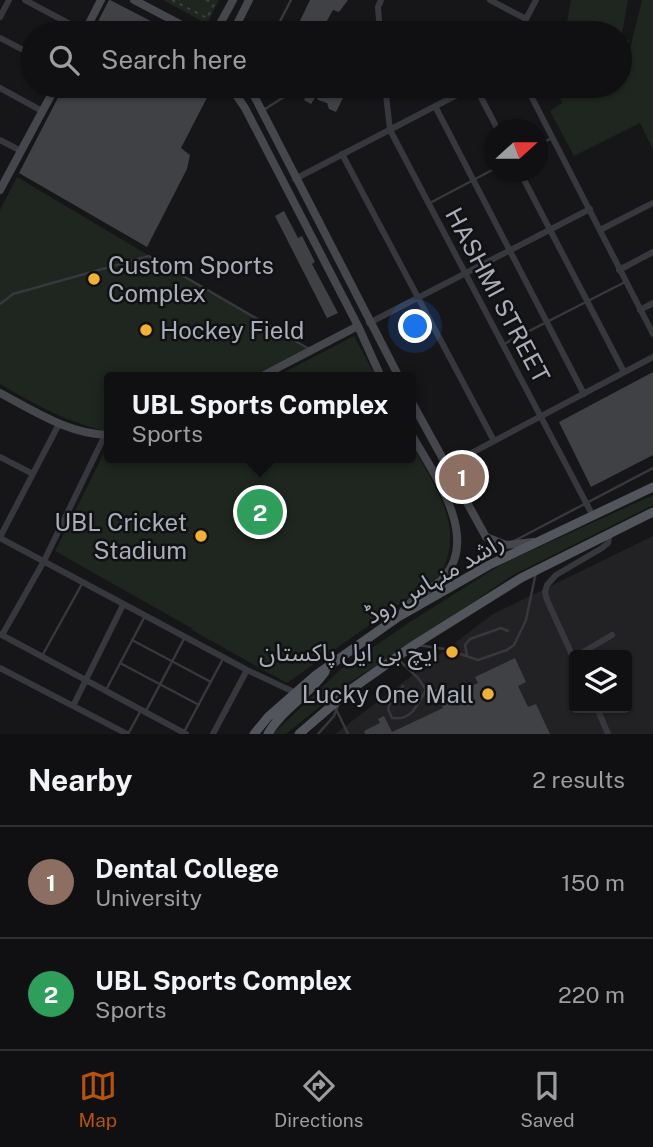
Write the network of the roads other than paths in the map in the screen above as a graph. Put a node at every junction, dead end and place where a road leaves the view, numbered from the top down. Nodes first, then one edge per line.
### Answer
1 (9, 0) edge
2 (25, 0) edge
3 (102, 0) edge
4 (134, 0) edge
5 (233, 0) edge
6 (249, 0) edge
7 (291, 0) edge
8 (382, 0) edge
9 (490, 0) edge
10 (536, 0) edge
11 (0, 17) edge
12 (526, 19) joint
13 (64, 21) edge
14 (90, 21) edge
15 (174, 21) edge
16 (222, 21) edge
17 (238, 21) edge
18 (280, 21) edge
19 (379, 21) edge
20 (0, 38) edge
21 (21, 49) edge
22 (0, 88) edge
23 (50, 98) edge
24 (238, 98) edge
25 (255, 98) edge
26 (282, 98) edge
27 (386, 98) edge
28 (451, 98) edge
29 (481, 98) edge
30 (532, 98) edge
31 (435, 106) junction
32 (43, 111) junction
33 (262, 111) junction
34 (492, 119) edge
35 (390, 130) junction
36 (552, 137) junction
37 (0, 139) edge
38 (548, 139) edge
39 (21, 151) junction
40 (342, 154) junction
41 (485, 173) edge
42 (295, 179) junction
43 (473, 180) junction
44 (525, 182) edge
45 (0, 190) edge
46 (653, 203) edge
47 (428, 204) junction
48 (590, 209) junction
49 (550, 230) junction
50 (600, 230) junction
51 (510, 251) junction
52 (653, 252) edge
53 (620, 270) junction
54 (465, 274) junction
55 (625, 282) junction
56 (418, 298) junction
57 (587, 301) junction
58 (653, 303) edge
59 (0, 304) edge
60 (640, 310) junction
61 (547, 322) junction
62 (369, 323) junction
63 (358, 326) junction
64 (653, 334) edge
65 (502, 344) junction
66 (311, 350) junction
67 (653, 357) edge
68 (269, 372) edge
69 (379, 372) edge
70 (396, 372) edge
71 (624, 372) junction
72 (0, 393) edge
73 (584, 394) junction
74 (416, 408) edge
75 (540, 416) junction
76 (59, 424) junction
77 (104, 434) edge
78 (104, 441) edge
79 (416, 441) edge
80 (494, 441) junction
81 (0, 457) edge
82 (447, 466) junction
83 (653, 468) edge
84 (33, 474) junction
85 (653, 487) edge
86 (586, 502) junction
87 (653, 512) edge
88 (0, 514) edge
89 (593, 516) junction
90 (9, 519) junction
91 (610, 533) junction
92 (0, 538) edge
93 (539, 542) junction
94 (506, 545) junction
95 (44, 561) junction
96 (537, 569) junction
97 (83, 582) junction
98 (123, 604) junction
99 (145, 616) junction
100 (398, 617) junction
101 (508, 631) dead end
102 (1, 635) edge
103 (612, 635) dead end
104 (185, 637) junction
105 (132, 640) junction
106 (414, 645) junction
107 (572, 650) edge
108 (587, 650) edge
109 (467, 656) junction
110 (41, 657) junction
111 (224, 657) junction
112 (397, 657) junction
113 (172, 661) junction
114 (120, 663) junction
115 (330, 665) junction
116 (0, 667) edge
117 (247, 670) junction
118 (85, 680) junction
119 (211, 682) junction
120 (160, 684) junction
121 (403, 686) dead end
122 (106, 691) junction
123 (296, 693) junction
124 (340, 698) junction
125 (199, 705) junction
126 (73, 706) junction
127 (336, 709) junction
128 (143, 710) junction
129 (599, 713) edge
130 (185, 733) edge
131 (128, 734) edge
132 (213, 734) edge
133 (254, 734) edge
134 (268, 734) edge
135 (299, 734) edge
136 (318, 734) edge
137 (348, 734) edge
138 (608, 734) edge

1 - 11 street
2 - 13 street
3 - 14 main road
4 - 15 main road
5 - 16 main road
6 - 17 main road
7 - 18 lane
8 - 19 street
9 - 12 street
10 - 12 street
20 - 21 street
22 - 32 street
23 - 32 main road
24 - 63 main road
25 - 33 main road
26 - 33 lane
27 - 35 street, HASHMI STREET
28 - 31 street
29 - 34 street
30 - 36 street
31 - 35 street
31 - 43 street
32 - 39 main road
33 - 42 main road
35 - 40 street
35 - 47 street, HASHMI STREET
36 - 38 lane
36 - 48 street
37 - 39 street
39 - 45 main road
40 - 42 street
40 - 56 street
41 - 43 lane
42 - 62 main road
43 - 47 lane
43 - 51 street
44 - 49 street
46 - 50 street
47 - 54 street, HASHMI STREET
48 - 49 street
48 - 50 street
49 - 51 street
49 - 57 street
50 - 53 street
51 - 54 street
51 - 61 street
52 - 53 street
53 - 55 street
54 - 56 street
54 - 65 street, HASHMI STREET
55 - 57 lane
55 - 60 street
56 - 62 street
56 - 80 street
57 - 61 lane
57 - 71 street
58 - 60 street
59 - 66 lane
60 - 64 street
61 - 65 lane
61 - 73 street
62 - 70 main road
63 - 66 main road
63 - 69 main road
65 - 75 street, HASHMI STREET
66 - 68 main road
67 - 71 street
71 - 73 street
72 - 76 main road
73 - 75 street
74 - 82 main road
75 - 80 street
75 - 86 street, HASHMI STREET
76 - 77 main road
76 - 84 street
78 - 95 street
79 - 100 main road
80 - 82 street
81 - 84 street
82 - 94 main road
83 - 86 lane
84 - 90 street
85 - 89 main road, راشد منہاس روڈ
86 - 89 street, HASHMI STREET
86 - 94 lane
87 - 91 main road, راشد منہاس روڈ
88 - 90 street
89 - 93 main road, راشد منہاس روڈ
90 - 92 street
91 - 96 main road, راشد منہاس روڈ
91 - 107 street
92 - 95 street
93 - 94 main road
93 - 100 main road, راشد منہاس روڈ
95 - 97 street
95 - 102 street
96 - 106 main road, راشد منہاس روڈ
96 - 109 lane
97 - 98 street
97 - 110 lane
98 - 99 street
98 - 118 street
99 - 104 street
99 - 105 lane
100 - 115 main road, راشد منہاس روڈ
101 - 109 lane
102 - 110 street
103 - 108 street
104 - 111 street
104 - 113 lane
105 - 113 lane
105 - 114 lane
106 - 109 lane
106 - 112 main road, راشد منہاس روڈ
110 - 118 street
111 - 117 street
111 - 119 lane
112 - 121 lane
112 - 124 main road, راشد منہاس روڈ
113 - 119 lane
113 - 120 lane
114 - 120 lane
114 - 122 lane
115 - 123 main road, راشد منہاس روڈ
115 - 134 main road
116 - 126 street
117 - 123 street
117 - 132 street
118 - 122 street
118 - 126 street
119 - 125 lane
120 - 125 lane
120 - 128 lane
122 - 128 street
123 - 133 main road, راشد منہاس روڈ
124 - 127 lane
124 - 135 main road, راشد منہاس روڈ
125 - 130 lane
126 - 131 street
127 - 136 lane
127 - 137 lane
128 - 130 street
128 - 131 lane
129 - 138 street

